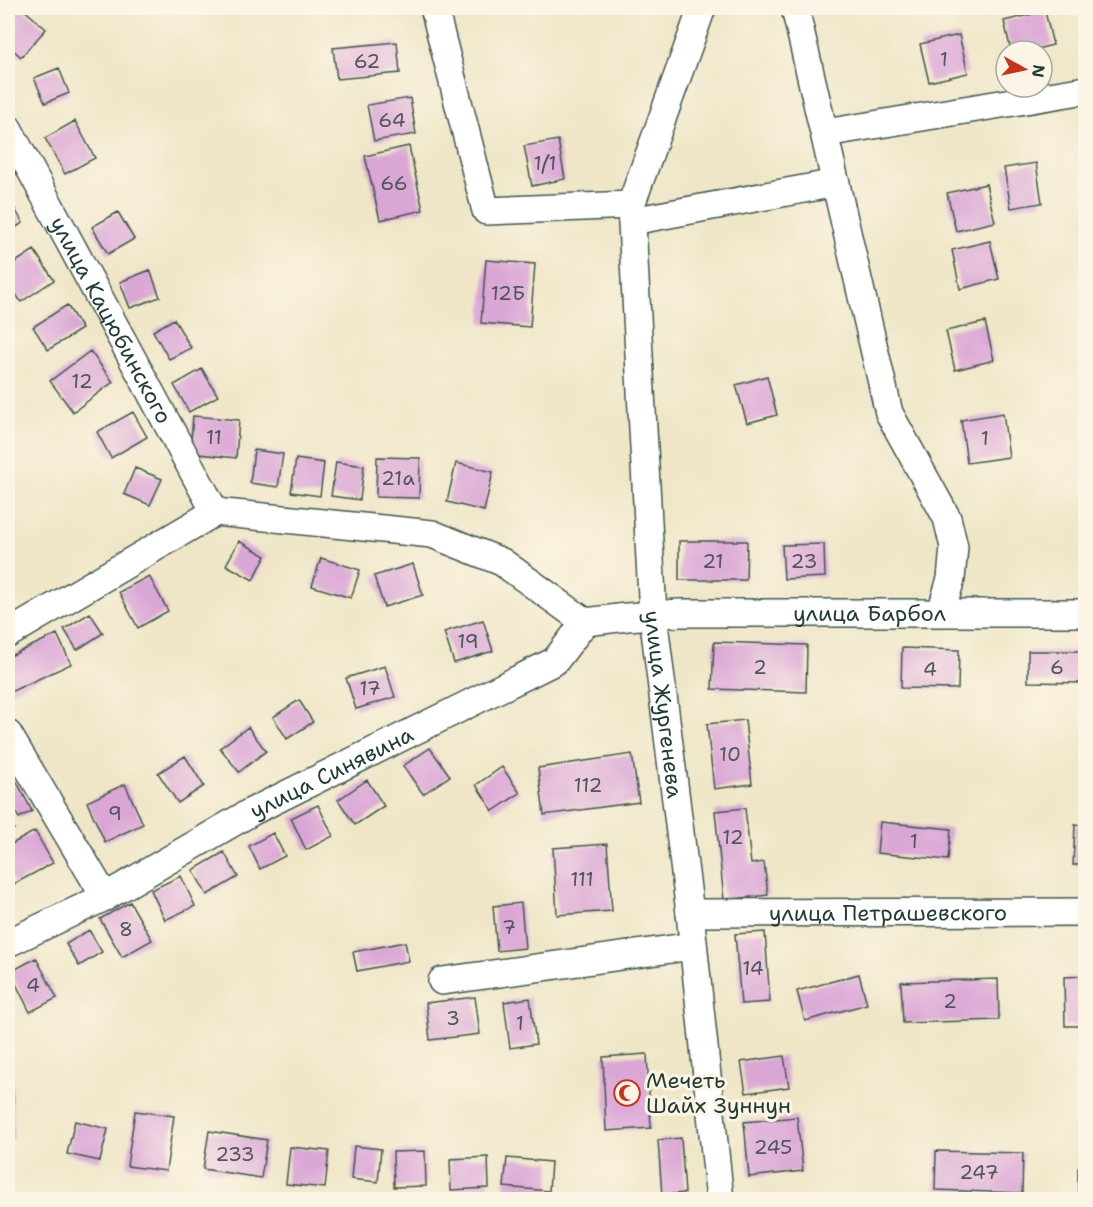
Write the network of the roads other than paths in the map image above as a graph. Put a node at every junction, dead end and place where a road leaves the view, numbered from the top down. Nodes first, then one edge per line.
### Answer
1 (434, 8) edge
2 (702, 8) edge
3 (795, 8) edge
4 (1086, 90) edge
5 (8, 128) edge
6 (825, 132) junction
7 (836, 183) junction
8 (632, 213) junction
9 (215, 512) junction
10 (941, 612) junction
11 (1086, 613) edge
12 (653, 615) junction
13 (585, 622) junction
14 (8, 634) edge
15 (8, 734) edge
16 (105, 897) junction
17 (1086, 912) edge
18 (690, 913) junction
19 (8, 943) edge
20 (693, 946) junction
21 (442, 981) dead end
22 (720, 1200) edge

1 - 8 street
2 - 8 street
3 - 6 street
4 - 6 street
5 - 9 street, улица Кацюбинского
6 - 7 street
7 - 8 street
7 - 10 street
8 - 12 street, улица Жургенева
9 - 13 street
9 - 14 street
10 - 11 street, улица Барбол
10 - 12 street, улица Барбол
12 - 13 street
12 - 18 street, улица Жургенева
13 - 16 street, улица Синявина
15 - 16 street
16 - 19 street, улица Синявина
17 - 18 street, улица Петрашевского
18 - 20 street, улица Жургенева
20 - 21 street
20 - 22 street, улица Жургенева

